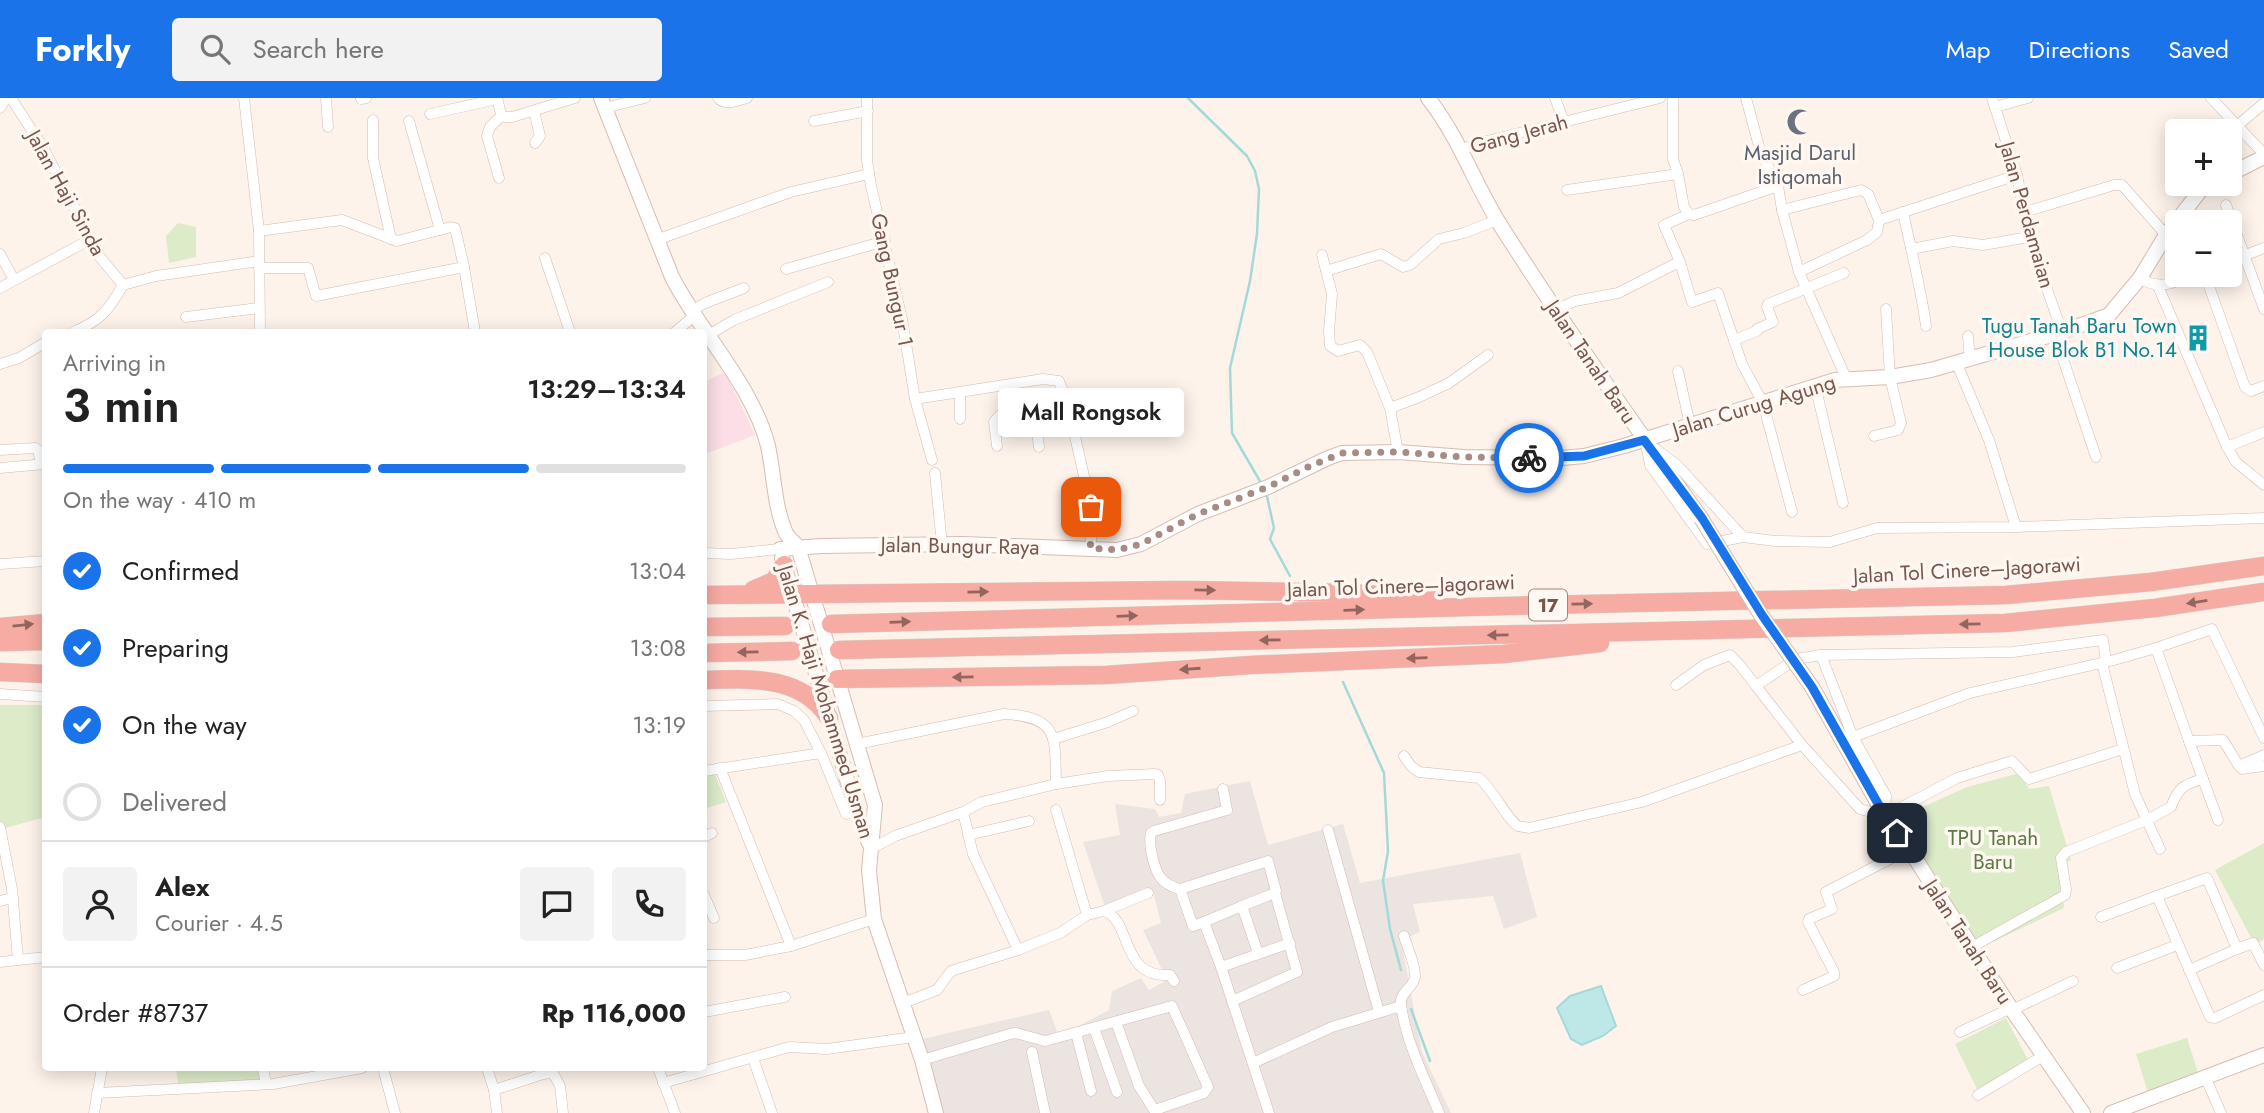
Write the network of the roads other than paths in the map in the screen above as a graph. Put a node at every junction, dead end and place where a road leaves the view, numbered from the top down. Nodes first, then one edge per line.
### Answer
1 (6, 98) edge
2 (11, 98) edge
3 (244, 98) edge
4 (326, 98) edge
5 (497, 98) edge
6 (575, 98) edge
7 (645, 98) edge
8 (718, 98) edge
9 (867, 98) edge
10 (1428, 98) edge
11 (1555, 98) edge
12 (1660, 98) edge
13 (1674, 98) edge
14 (1746, 98) edge
15 (2028, 98) edge
16 (2211, 98) edge
17 (742, 99) edge
18 (603, 103) edge
19 (1993, 103) edge
20 (2264, 103) edge
21 (0, 108) edge
22 (534, 111) junction
23 (868, 111) junction
24 (430, 114) dead end
25 (507, 116) junction
26 (2230, 119) edge
27 (373, 120) dead end
28 (409, 121) dead end
29 (814, 121) dead end
30 (1564, 122) junction
31 (2242, 122) edge
32 (328, 127) dead end
33 (2242, 132) edge
34 (535, 143) dead end
35 (1460, 150) junction
36 (2264, 156) edge
37 (2242, 168) edge
38 (869, 174) junction
39 (1678, 174) junction
40 (2017, 175) junction
41 (499, 178) dead end
42 (1778, 186) junction
43 (1567, 190) dead end
44 (2196, 196) edge
45 (2226, 205) dead end
46 (1782, 210) junction
47 (2185, 210) edge
48 (1903, 212) junction
49 (2025, 212) junction
50 (1689, 214) junction
51 (1495, 220) junction
52 (1879, 220) junction
53 (440, 230) junction
54 (259, 231) junction
55 (2165, 234) edge
56 (2029, 237) junction
57 (2165, 237) edge
58 (91, 239) junction
59 (390, 239) junction
60 (656, 240) junction
61 (885, 241) junction
62 (2264, 248) edge
63 (1911, 249) junction
64 (0, 254) edge
65 (1322, 255) dead end
66 (2244, 256) junction
67 (545, 258) dead end
68 (1679, 262) junction
69 (259, 265) junction
70 (464, 267) junction
71 (786, 269) dead end
72 (1326, 271) junction
73 (1799, 272) junction
74 (1844, 273) dead end
75 (2140, 278) junction
76 (14, 280) junction
77 (828, 282) dead end
78 (2165, 284) edge
79 (123, 285) junction
80 (2158, 286) junction
81 (1806, 287) junction
82 (2209, 287) edge
83 (0, 288) edge
84 (744, 288) dead end
85 (259, 308) junction
86 (1886, 309) dead end
87 (2264, 309) edge
88 (1556, 310) junction
89 (693, 314) junction
90 (186, 317) dead end
91 (1926, 326) dead end
92 (79, 329) edge
93 (260, 329) edge
94 (474, 329) edge
95 (569, 329) edge
96 (678, 329) edge
97 (704, 329) edge
98 (2059, 333) junction
99 (708, 335) joint
100 (1968, 336) dead end
101 (1734, 340) junction
102 (42, 344) edge
103 (1488, 355) dead end
104 (1964, 362) junction
105 (0, 364) edge
106 (1678, 371) dead end
107 (1891, 377) junction
108 (1846, 378) junction
109 (1815, 385) junction
110 (2264, 386) edge
111 (960, 391) junction
112 (915, 399) junction
113 (1067, 401) junction
114 (1763, 403) junction
115 (1034, 408) junction
116 (1390, 408) junction
117 (960, 419) dead end
118 (1690, 425) junction
119 (2264, 432) edge
120 (1874, 436) dead end
121 (1644, 440) junction
122 (997, 446) dead end
123 (1039, 447) dead end
124 (2227, 447) junction
125 (0, 450) edge
126 (1398, 452) junction
127 (2096, 457) dead end
128 (932, 460) dead end
129 (42, 461) edge
130 (42, 464) edge
131 (0, 468) edge
132 (934, 473) dead end
133 (2264, 485) edge
134 (1843, 503) dead end
135 (1791, 512) dead end
136 (2264, 518) edge
137 (2016, 527) junction
138 (785, 533) junction
139 (1743, 537) junction
140 (942, 545) junction
141 (798, 547) junction
142 (1090, 548) junction
143 (707, 553) edge
144 (782, 557) junction
145 (42, 561) edge
146 (0, 564) edge
147 (2264, 566) edge
148 (2264, 592) edge
149 (792, 593) junction
150 (811, 593) junction
151 (740, 594) junction
152 (707, 595) edge
153 (1541, 605) junction
154 (42, 623) edge
155 (831, 624) dead end
156 (785, 626) dead end
157 (0, 627) edge
158 (707, 627) edge
159 (1704, 630) junction
160 (42, 641) edge
161 (0, 642) edge
162 (2156, 649) junction
163 (839, 650) dead end
164 (792, 651) dead end
165 (707, 653) edge
166 (1821, 655) junction
167 (2107, 661) junction
168 (0, 662) edge
169 (42, 662) edge
170 (0, 672) edge
171 (42, 674) edge
172 (837, 679) junction
173 (707, 680) edge
174 (1676, 685) dead end
175 (1756, 686) junction
176 (0, 694) edge
177 (42, 697) edge
178 (707, 706) edge
179 (1132, 711) dead end
180 (829, 718) junction
181 (1853, 737) junction
182 (2264, 738) edge
183 (1053, 739) junction
184 (2189, 741) junction
185 (856, 744) junction
186 (1802, 745) junction
187 (2123, 749) junction
188 (821, 753) junction
189 (2264, 755) edge
190 (1404, 756) dead end
191 (2239, 766) junction
192 (2264, 766) edge
193 (720, 768) junction
194 (707, 770) edge
195 (2203, 779) junction
196 (1056, 783) junction
197 (1223, 789) dead end
198 (1160, 800) dead end
199 (875, 805) junction
200 (856, 810) junction
201 (1056, 810) dead end
202 (964, 811) junction
203 (1885, 816) junction
204 (2147, 820) junction
205 (2218, 820) dead end
206 (1029, 821) dead end
207 (0, 827) edge
208 (1328, 830) dead end
209 (968, 835) junction
210 (871, 849) junction
211 (1909, 849) junction
212 (2160, 849) dead end
213 (1180, 888) junction
214 (1148, 893) dead end
215 (1275, 893) junction
216 (2157, 896) junction
217 (13, 898) junction
218 (0, 901) edge
219 (707, 903) edge
220 (1242, 906) junction
221 (1104, 911) junction
222 (1087, 915) junction
223 (2101, 917) dead end
224 (714, 918) dead end
225 (874, 919) junction
226 (1204, 922) junction
227 (1404, 936) dead end
228 (1290, 943) junction
229 (2177, 945) junction
230 (791, 947) junction
231 (1972, 947) junction
232 (2237, 949) junction
233 (1018, 950) junction
234 (1258, 953) junction
235 (707, 954) edge
236 (42, 957) edge
237 (18, 960) junction
238 (0, 962) edge
239 (2264, 965) edge
240 (1221, 967) junction
241 (2117, 968) dead end
242 (2189, 970) junction
243 (1174, 981) dead end
244 (2073, 981) dead end
245 (1804, 990) dead end
246 (2264, 995) edge
247 (785, 998) dead end
248 (1232, 1001) junction
249 (903, 1003) junction
250 (1401, 1006) junction
251 (2011, 1009) junction
252 (707, 1011) edge
253 (1378, 1012) junction
254 (1116, 1022) junction
255 (1094, 1028) junction
256 (1960, 1032) dead end
257 (1076, 1033) junction
258 (914, 1037) junction
259 (1032, 1052) dead end
260 (2264, 1055) edge
261 (753, 1058) junction
262 (922, 1060) junction
263 (2038, 1060) junction
264 (1254, 1063) junction
265 (101, 1071) edge
266 (264, 1071) edge
267 (344, 1071) edge
268 (384, 1071) edge
269 (488, 1071) edge
270 (659, 1071) edge
271 (706, 1071) edge
272 (707, 1071) edge
273 (2206, 1079) junction
274 (663, 1083) junction
275 (266, 1084) junction
276 (494, 1090) junction
277 (1091, 1091) dead end
278 (1117, 1092) dead end
279 (97, 1093) junction
280 (1978, 1095) dead end
281 (1155, 1111) edge
282 (94, 1113) edge
283 (396, 1113) edge
284 (497, 1113) edge
285 (563, 1113) edge
286 (675, 1113) edge
287 (772, 1113) edge
288 (936, 1113) edge
289 (1045, 1113) edge
290 (1269, 1113) edge
291 (1439, 1113) edge
292 (2083, 1113) edge
293 (2111, 1113) edge
294 (2221, 1113) edge

1 - 21 street
2 - 58 street, Jalan Haji Sinda
3 - 54 street
4 - 32 street
5 - 24 street
5 - 25 street
6 - 22 street
7 - 18 street
8 - 17 street
9 - 23 street, Gang Bungur 1
10 - 35 street, Jalan Tanah Baru
11 - 30 street
12 - 30 street, Gang Jerah
13 - 39 street
14 - 42 street
15 - 19 street
16 - 26 street
18 - 60 street
19 - 40 street, Jalan Perdamaian
20 - 31 street
22 - 25 street
22 - 34 street
23 - 29 street
23 - 38 street, Gang Bungur 1
25 - 41 street
27 - 59 street
28 - 53 street
30 - 35 street, Gang Jerah
33 - 36 street
35 - 51 street, Jalan Tanah Baru
36 - 37 street
38 - 60 street
38 - 61 street, Gang Bungur 1
39 - 43 street
39 - 50 street
40 - 48 street
40 - 49 street, Jalan Perdamaian
42 - 46 street
42 - 50 street
44 - 47 street, Jalan Curug Agung
45 - 66 street
46 - 52 street
46 - 73 street
48 - 52 street
48 - 63 street
49 - 55 street
49 - 56 street, Jalan Perdamaian
50 - 68 street
51 - 72 street
51 - 88 street, Jalan Tanah Baru
52 - 73 street
53 - 59 street
53 - 70 street
54 - 59 street
54 - 69 street
56 - 63 street
56 - 98 street, Jalan Perdamaian
57 - 75 street, Jalan Curug Agung
58 - 76 street
58 - 79 street, Jalan Haji Sinda
60 - 89 street
61 - 71 street
61 - 112 street, Gang Bungur 1
62 - 66 street
63 - 91 street
64 - 76 street
65 - 72 street
66 - 87 street
67 - 95 street
68 - 88 street
68 - 101 street
69 - 70 street
69 - 79 street
69 - 85 street
70 - 94 street
72 - 116 street
73 - 81 street
74 - 81 street
75 - 80 street
75 - 98 street, Jalan Curug Agung
76 - 83 street
77 - 99 street
78 - 80 street
79 - 92 street
80 - 124 street
81 - 101 street
81 - 108 street
82 - 110 street
84 - 89 street
85 - 90 street
85 - 93 street
86 - 107 street
88 - 121 street, Jalan Tanah Baru
89 - 96 street
89 - 97 street
98 - 104 street, Jalan Curug Agung
98 - 127 street, Jalan Perdamaian
99 - 138 street
100 - 104 street
101 - 114 street
102 - 105 street
103 - 116 street
104 - 107 street, Jalan Curug Agung
104 - 137 street
106 - 118 street
107 - 108 street, Jalan Curug Agung
107 - 120 street
108 - 109 street, Jalan Curug Agung
109 - 114 street, Jalan Curug Agung
109 - 134 street
111 - 112 street
111 - 113 street
111 - 117 street
112 - 128 street, Gang Bungur 1
113 - 115 street
113 - 142 street
114 - 118 street, Jalan Curug Agung
114 - 135 street
115 - 122 street
115 - 123 street
116 - 126 street
118 - 121 street, Jalan Curug Agung
119 - 124 street
121 - 126 street, Jalan Bungur Raya
121 - 139 street
121 - 139 street
121 - 203 street, Jalan Tanah Baru, bridge
124 - 133 street
125 - 129 street
126 - 142 street, Jalan Bungur Raya
130 - 131 street
132 - 140 street
136 - 137 street
137 - 139 street
138 - 141 street, Jalan K. Haji Mohammed Usman
138 - 144 street, Jalan K. Haji Mohammed Usman
140 - 141 street, Jalan Bungur Raya
140 - 142 street, Jalan Bungur Raya
141 - 144 street, Jalan Bungur Raya
141 - 150 street, Jalan K. Haji Mohammed Usman
143 - 144 street
144 - 149 street, Jalan K. Haji Mohammed Usman
144 - 151 highway
145 - 146 street
153 -> 147 highway, Jalan Tol Cinere–Jagorawi / 17
148 -> 159 highway, 17
149 - 150 highway
149 - 151 highway
149 - 180 street, Jalan K. Haji Mohammed Usman
150 -> 153 highway
150 - 172 street, Jalan K. Haji Mohammed Usman
151 - 152 highway
155 -> 153 highway, Jalan Tol Cinere–Jagorawi / 17
157 -> 154 highway
156 - 158 highway
159 -> 163 highway, 17
159 -> 172 highway
160 - 161 highway
162 - 167 street
162 - 182 street
162 - 184 street
164 -> 165 highway
166 - 167 street
166 - 175 street
166 - 181 street
167 - 181 street
167 - 187 street
168 - 169 highway
170 - 171 highway
172 - 185 street, Jalan K. Haji Mohammed Usman
173 - 180 highway
174 - 175 street
175 - 186 street
176 - 177 street
178 - 188 street
179 - 183 street
180 - 200 street, Jalan K. Haji Mohammed Usman
181 - 203 street
183 - 185 street
183 - 196 street
184 - 191 street
184 - 195 street
185 - 199 street, Jalan K. Haji Mohammed Usman
186 - 190 street
186 - 203 street
187 - 203 street
187 - 204 street
188 - 193 street
188 - 200 street
189 - 191 street
191 - 192 street
193 - 194 street
193 - 230 street
195 - 204 street
195 - 205 street
196 - 198 street
196 - 202 street
197 - 213 street
199 - 200 street
199 - 210 street, Jalan K. Haji Mohammed Usman
200 - 210 street, Jalan K. Haji Mohammed Usman
201 - 222 street
202 - 209 street
202 - 210 street
203 - 211 street, Jalan Tanah Baru
204 - 212 street
204 - 231 street
206 - 209 street
207 - 217 street
208 - 253 street
209 - 233 street
210 - 225 street, Jalan K. Haji Mohammed Usman
211 - 231 street, Jalan Tanah Baru
211 - 245 street
213 - 215 street
213 - 226 street
214 - 221 street
215 - 220 street
215 - 228 street
216 - 223 street
216 - 229 street
216 - 232 street
217 - 218 street
217 - 237 street
219 - 224 street
220 - 226 street
220 - 234 street
221 - 222 street
221 - 243 street
222 - 233 street
225 - 230 street
225 - 249 street, Jalan K. Haji Mohammed Usman
226 - 240 street
227 - 250 street
228 - 234 street
228 - 248 street
229 - 241 street
229 - 242 street
230 - 235 street
231 - 251 street, Jalan Tanah Baru
232 - 239 street
232 - 242 street
233 - 249 street
234 - 240 street
236 - 237 street
237 - 238 street
240 - 248 street
242 - 246 street
244 - 251 street
247 - 252 street
248 - 264 street
249 - 258 street, Jalan K. Haji Mohammed Usman
250 - 253 street
250 - 291 street
251 - 256 street
251 - 263 street, Jalan Tanah Baru
253 - 264 street
254 - 255 street
254 - 281 street
254 - 281 street
255 - 257 street
255 - 278 street
257 - 262 street
257 - 277 street
258 - 261 street
258 - 262 street, Jalan K. Haji Mohammed Usman
259 - 289 street
260 - 273 street
261 - 272 street
261 - 287 street
262 - 288 street, Jalan K. Haji Mohammed Usman
263 - 280 street
263 - 292 street, Jalan Tanah Baru
264 - 290 street
265 - 279 street
266 - 275 street
267 - 275 street
268 - 283 street
269 - 276 street
270 - 274 street
271 - 274 street
273 - 293 street
273 - 294 street
274 - 286 street
275 - 279 street
276 - 284 street
276 - 285 street
279 - 282 street

